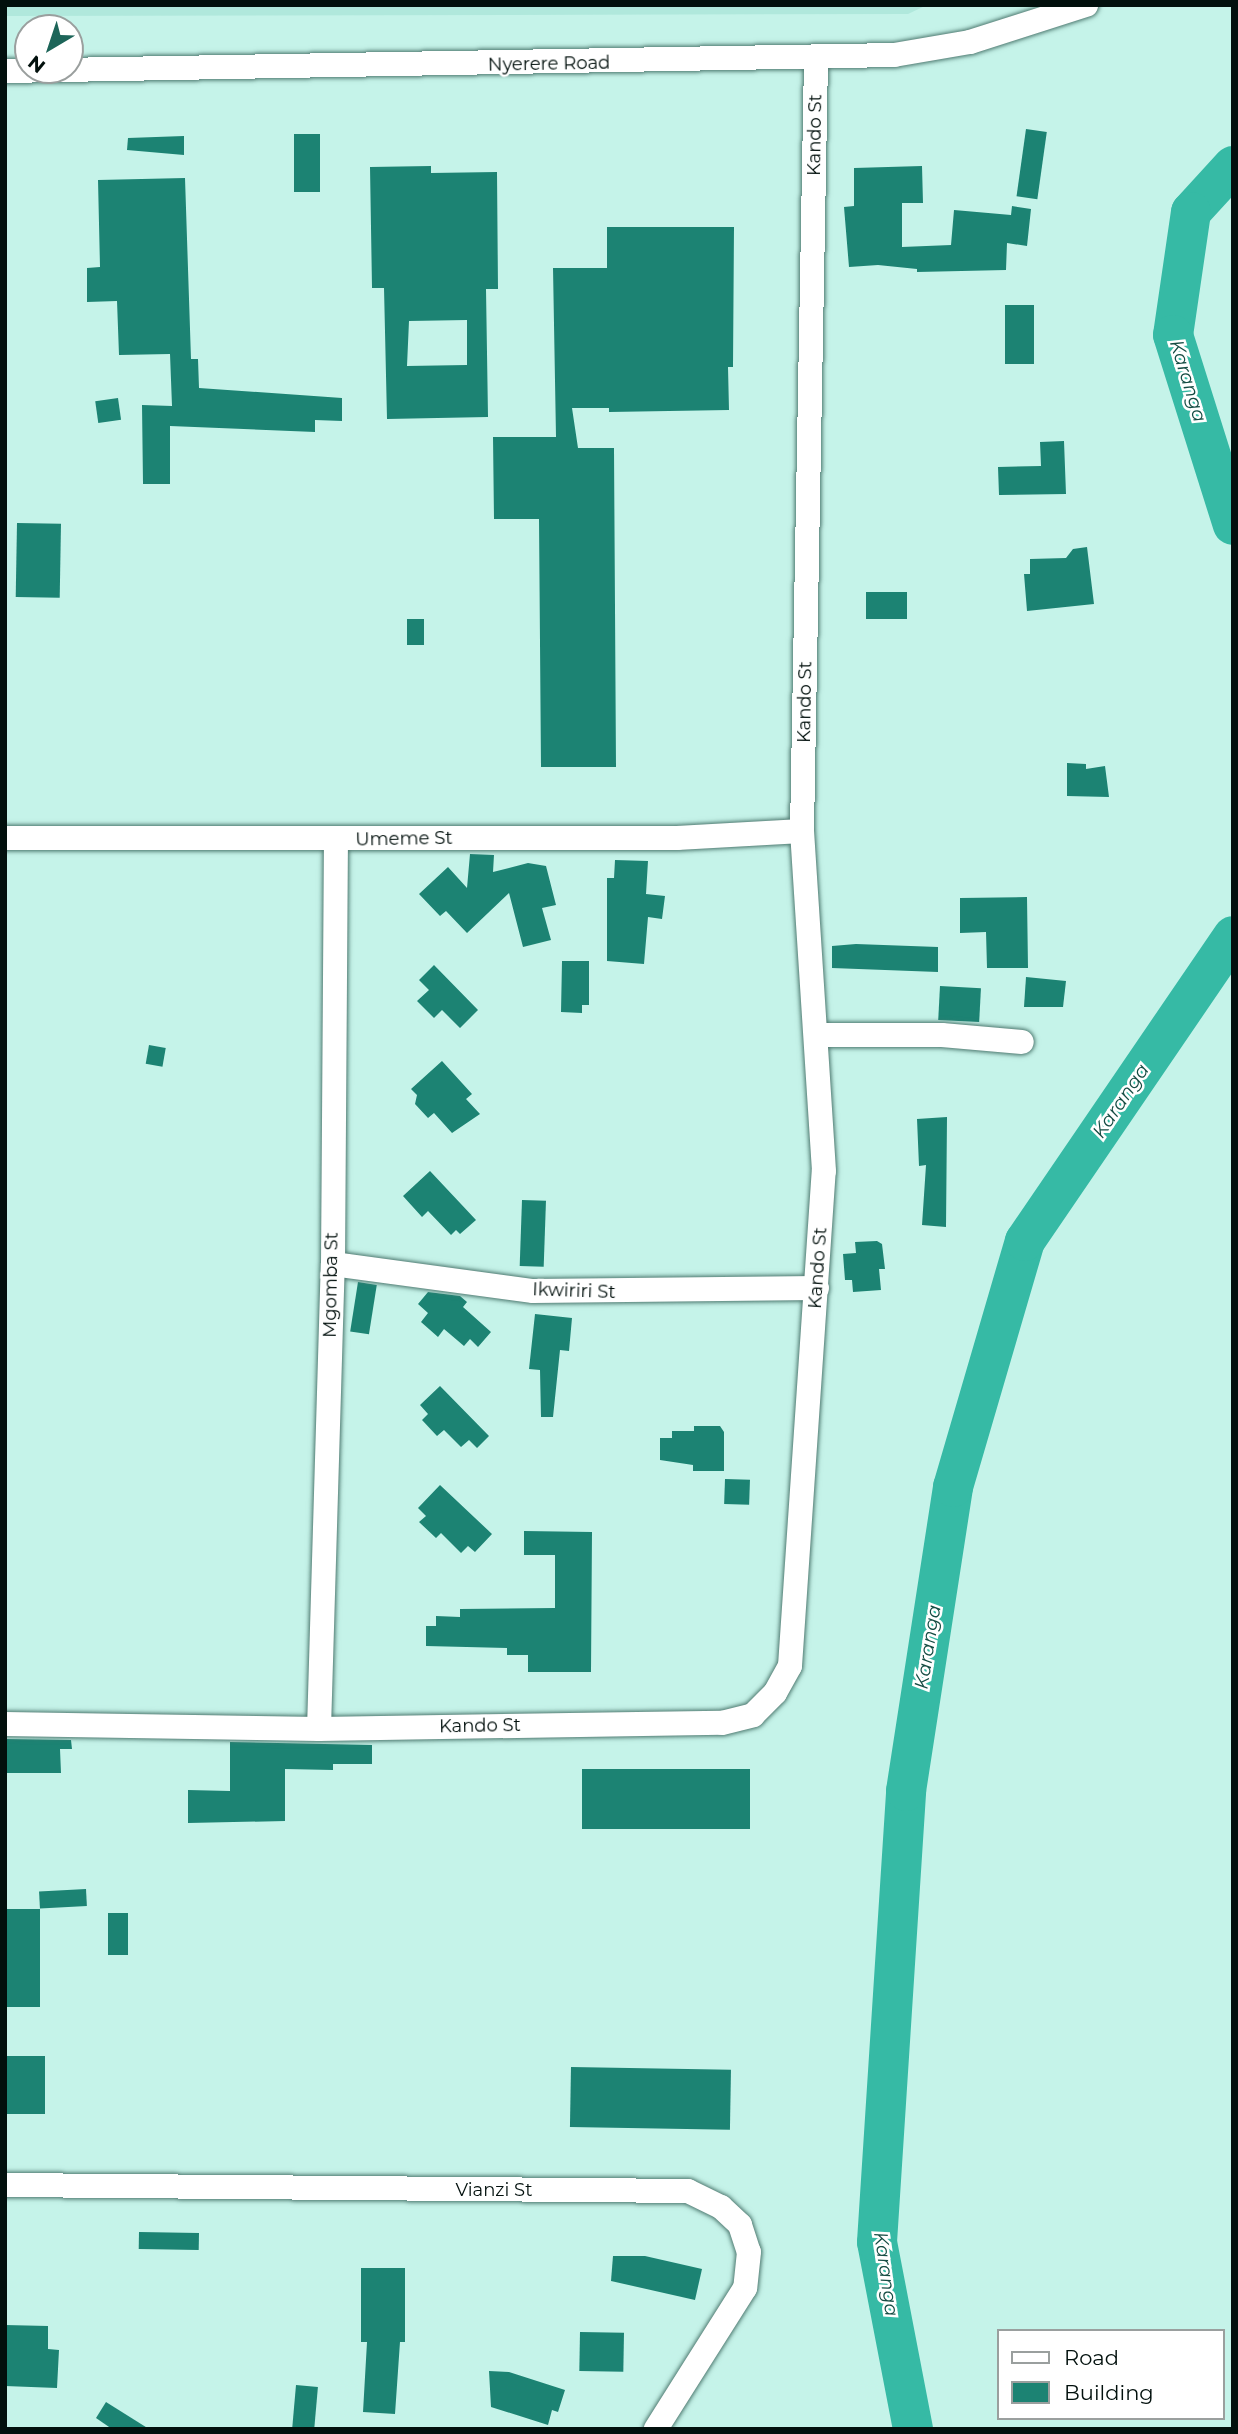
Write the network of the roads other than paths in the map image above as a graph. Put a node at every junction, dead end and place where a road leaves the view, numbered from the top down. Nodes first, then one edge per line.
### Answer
1 (1086, 5) edge
2 (816, 59) junction
3 (5, 71) edge
4 (802, 831) junction
5 (5, 838) edge
6 (336, 840) junction
7 (819, 1035) junction
8 (1022, 1042) dead end
9 (333, 1264) junction
10 (817, 1288) junction
11 (5, 1724) edge
12 (318, 1729) junction
13 (5, 2185) edge
14 (656, 2429) edge

1 - 2 street, Nyerere Road
2 - 3 street, Nyerere Road
2 - 4 street, Kando St
4 - 6 street, Umeme St
4 - 7 street, Kando St
5 - 6 street, Umeme St
6 - 9 street, Mgomba St
7 - 8 street
7 - 10 street, Kando St
9 - 10 street, Ikwiriri St
9 - 12 street, Mgomba St
10 - 12 street, Kando St
11 - 12 street, Kando St
13 - 14 street, Vianzi St

